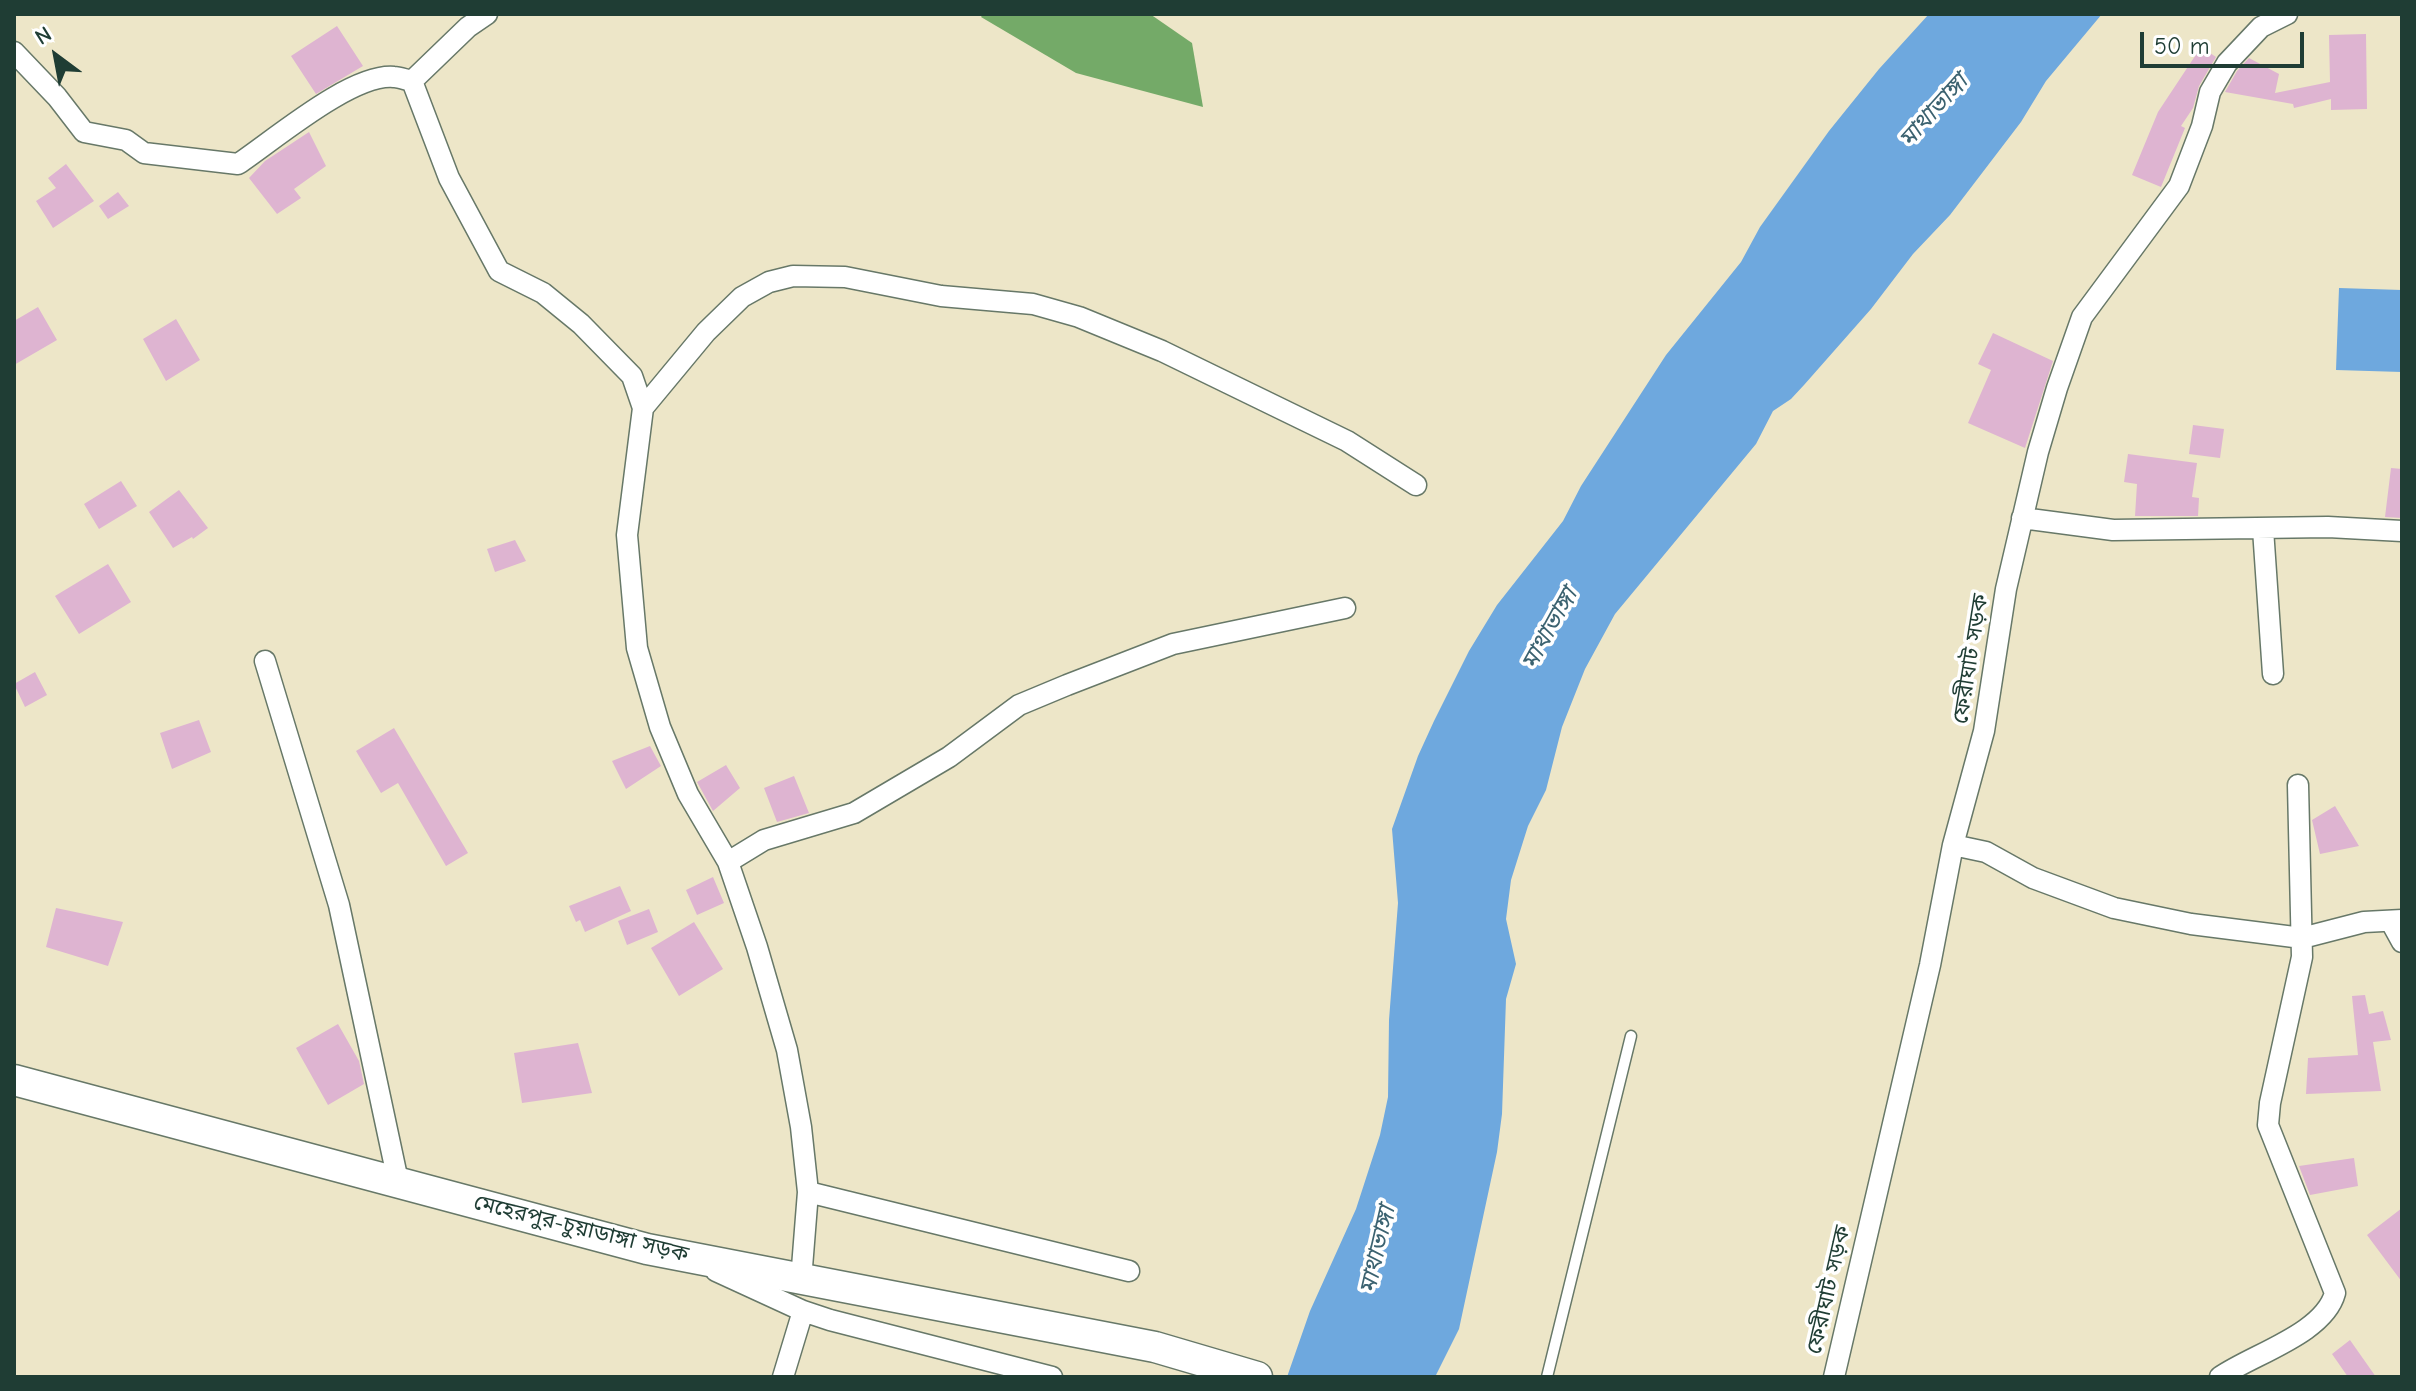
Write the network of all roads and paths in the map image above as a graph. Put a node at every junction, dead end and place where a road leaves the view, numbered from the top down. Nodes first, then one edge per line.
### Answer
1 (487, 14) edge
2 (2287, 14) edge
3 (14, 52) edge
4 (412, 81) junction
5 (643, 408) junction
6 (1416, 485) dead end
7 (2022, 518) junction
8 (2263, 529) junction
9 (2402, 531) edge
10 (1345, 608) dead end
11 (265, 661) dead end
12 (2273, 674) dead end
13 (2298, 785) dead end
14 (1953, 845) junction
15 (728, 862) junction
16 (2396, 921) edge
17 (2302, 938) junction
18 (2402, 942) edge
19 (1631, 1036) dead end
20 (14, 1080) edge
21 (398, 1181) junction
22 (808, 1192) junction
23 (683, 1256) junction
24 (1129, 1271) dead end
25 (801, 1280) junction
26 (803, 1311) junction
27 (783, 1377) edge
28 (1052, 1377) edge
29 (1257, 1377) edge
30 (1547, 1377) edge
31 (1834, 1377) edge
32 (2220, 1377) edge

1 - 4 street
2 - 7 street, ফেরীঘাট সড়ক
3 - 4 street
4 - 5 street
5 - 6 street
5 - 15 street
7 - 8 street
7 - 14 street, ফেরীঘাট সড়ক
8 - 9 street
8 - 12 street
10 - 15 street
11 - 21 street
13 - 17 street
14 - 17 street
14 - 31 street, ফেরীঘাট সড়ক
15 - 22 street
16 - 17 street
16 - 18 street
17 - 32 street
19 - 30 lane
20 - 21 main road, মেহেরপুর-চুয়াডাঙ্গা সড়ক
21 - 23 main road, মেহেরপুর-চুয়াডাঙ্গা সড়ক
22 - 24 street
22 - 25 street
23 - 25 main road, মেহেরপুর-চুয়াডাঙ্গা সড়ক
23 - 26 street
25 - 29 main road, মেহেরপুর-চুয়াডাঙ্গা সড়ক
26 - 27 street
26 - 28 street

